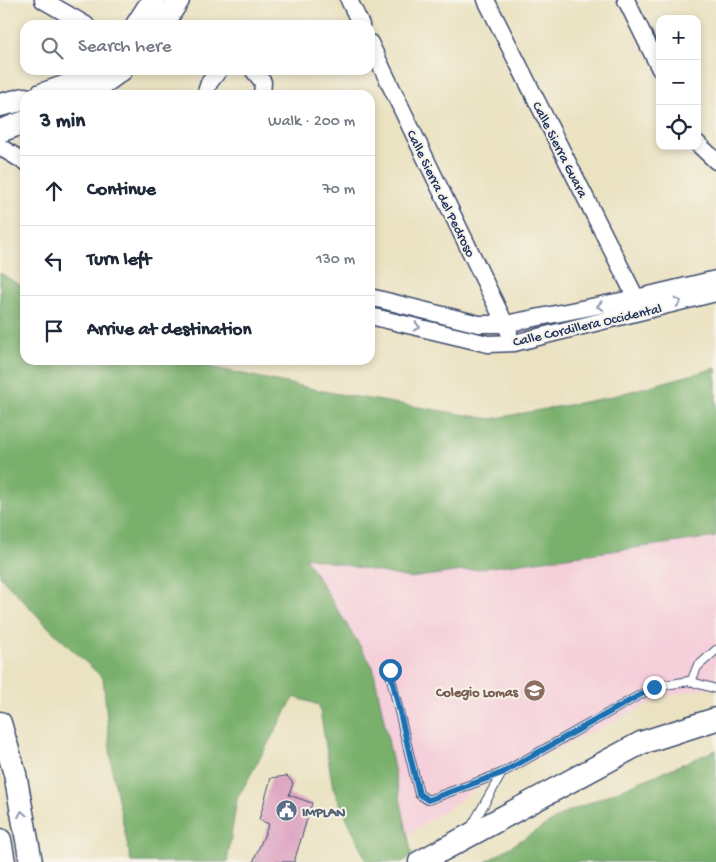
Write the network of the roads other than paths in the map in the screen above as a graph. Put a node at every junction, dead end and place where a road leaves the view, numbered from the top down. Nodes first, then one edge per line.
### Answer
1 (43, 0) edge
2 (153, 0) edge
3 (178, 0) edge
4 (350, 0) edge
5 (486, 0) edge
6 (626, 0) edge
7 (77, 20) edge
8 (140, 20) edge
9 (165, 20) edge
10 (360, 20) edge
11 (375, 53) edge
12 (656, 61) edge
13 (112, 75) edge
14 (215, 75) edge
15 (257, 75) edge
16 (93, 86) edge
17 (70, 90) edge
18 (207, 90) edge
19 (262, 90) edge
20 (20, 100) edge
21 (0, 105) edge
22 (701, 146) edge
23 (0, 147) edge
24 (20, 159) edge
25 (716, 161) edge
26 (716, 279) edge
27 (716, 293) edge
28 (375, 298) edge
29 (636, 298) junction
30 (375, 317) edge
31 (505, 324) junction
32 (514, 343) junction
33 (716, 650) edge
34 (390, 670) dead end
35 (691, 682) junction
36 (716, 682) edge
37 (704, 686) junction
38 (716, 689) edge
39 (716, 719) edge
40 (0, 723) edge
41 (502, 773) junction
42 (467, 835) junction
43 (0, 840) edge
44 (4, 862) edge
45 (31, 862) edge
46 (420, 862) edge

1 - 7 street
2 - 8 street
3 - 9 street
4 - 10 street
5 - 29 street, Calle Sierra Guara
6 - 12 street
11 - 31 street, Calle Sierra del Pedroso
13 - 16 street
14 - 18 street
15 - 19 street
16 - 17 street
20 - 21 street
22 - 25 street
23 - 24 street
26 - 29 street, Calle Cordillera Occidental
32 -> 27 street, Calle Cordillera Occidental
28 - 31 street, Calle Cordillera Occidental
29 -> 31 street, Calle Cordillera Occidental
30 -> 32 street, Calle Cordillera Occidental
31 - 32 street, Calle Sierra del Pedroso
33 - 35 lane
34 - 41 lane
35 - 37 lane
35 - 41 lane
36 - 37 lane
37 - 38 lane
39 - 42 street
45 -> 40 street
41 - 42 lane
42 - 46 street
43 - 44 street

